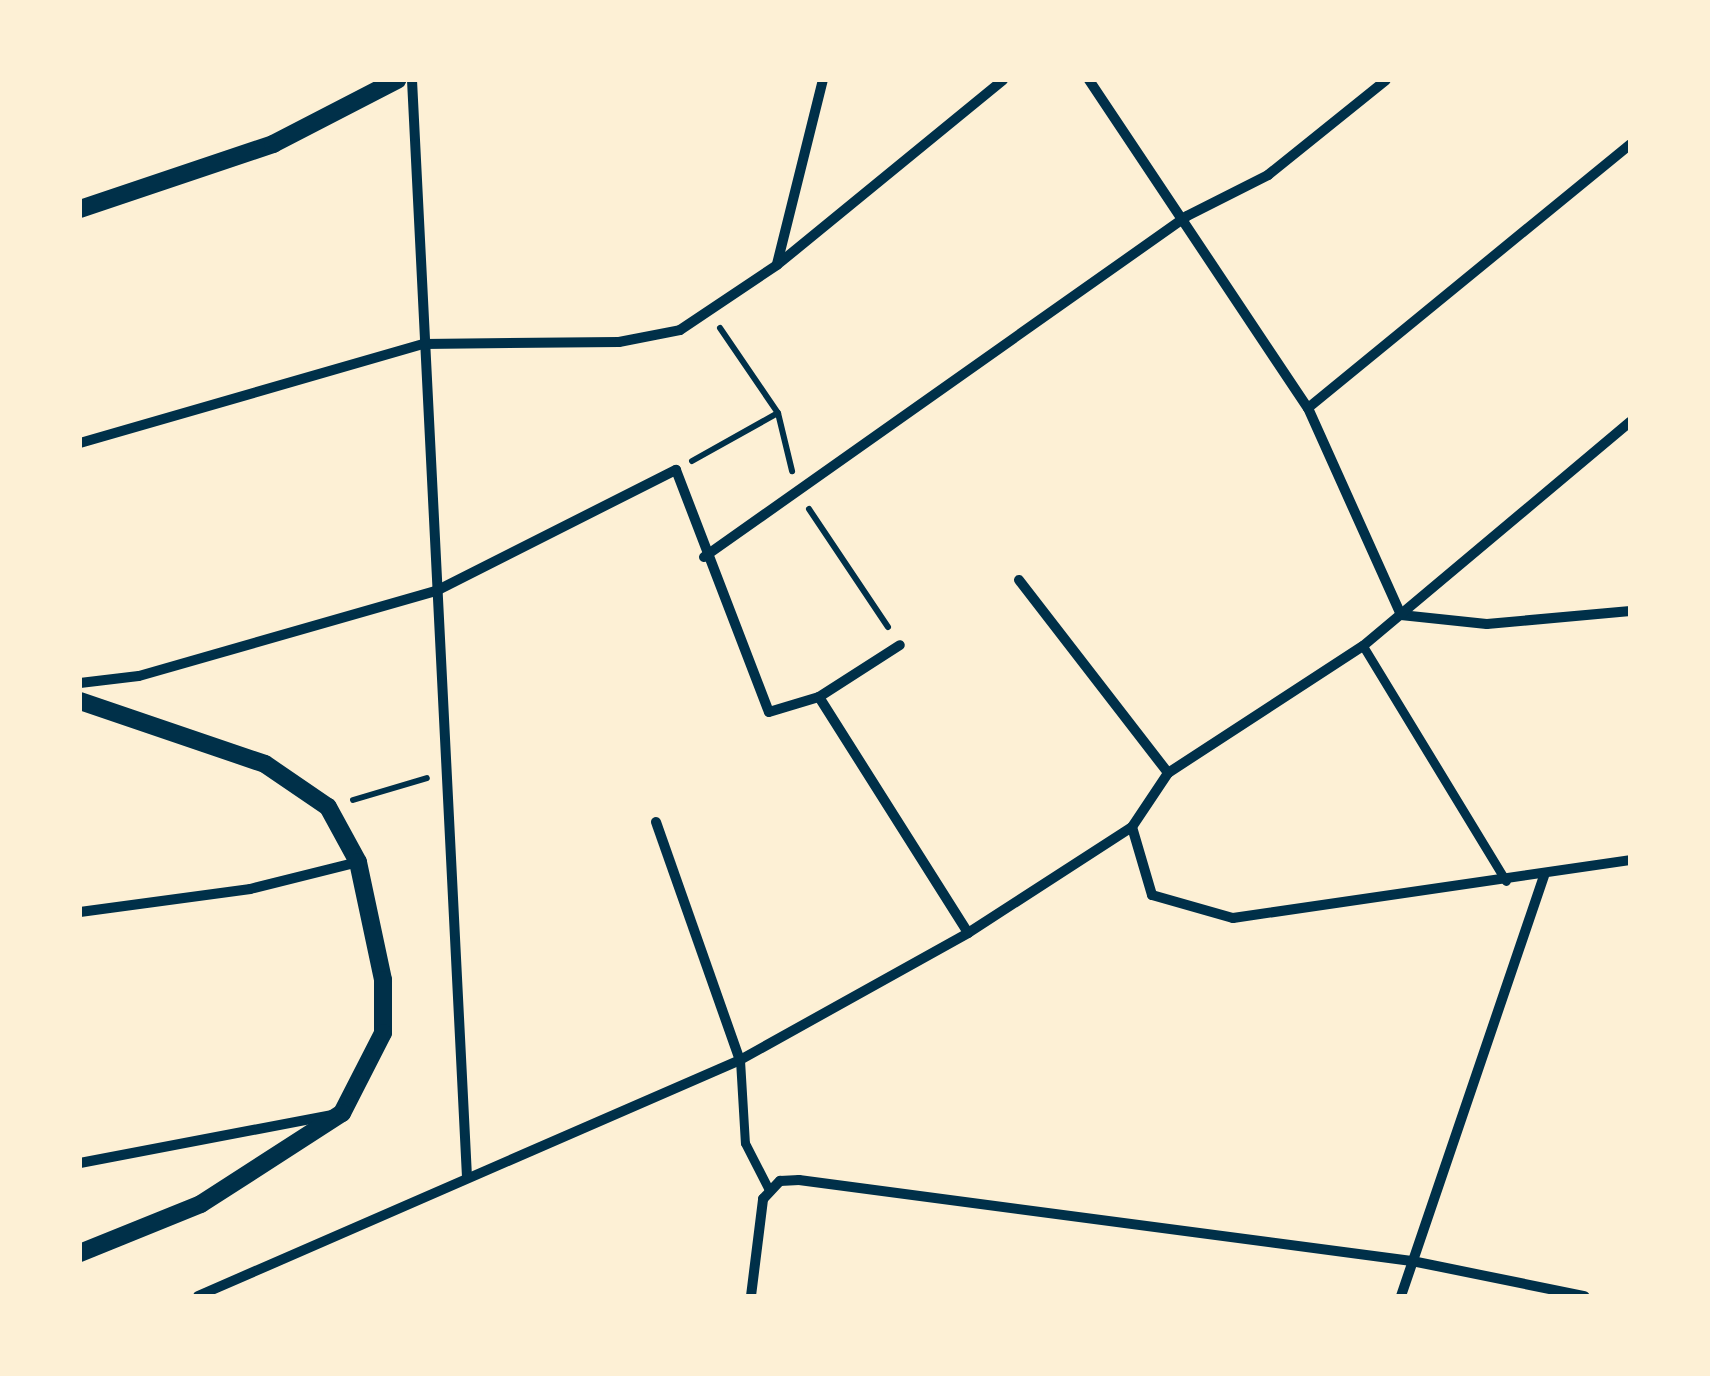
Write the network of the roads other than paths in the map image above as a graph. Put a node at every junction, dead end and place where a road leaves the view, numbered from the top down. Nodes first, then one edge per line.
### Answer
1 (397, 80) edge
2 (412, 80) edge
3 (823, 80) edge
4 (1003, 80) edge
5 (1088, 80) edge
6 (1386, 80) edge
7 (1630, 144) edge
8 (80, 209) edge
9 (1187, 216) junction
10 (777, 266) junction
11 (424, 344) junction
12 (1308, 408) junction
13 (1630, 422) edge
14 (80, 443) edge
15 (704, 557) junction
16 (1019, 580) dead end
17 (436, 591) junction
18 (1630, 611) edge
19 (1401, 615) junction
20 (900, 645) road end
21 (1363, 646) junction
22 (80, 683) edge
23 (819, 697) junction
24 (80, 701) edge
25 (1168, 773) junction
26 (656, 822) dead end
27 (1132, 827) junction
28 (1630, 860) edge
29 (358, 862) junction
30 (1544, 876) junction
31 (1506, 881) junction
32 (80, 912) edge
33 (968, 933) junction
34 (740, 1060) junction
35 (342, 1113) junction
36 (80, 1163) edge
37 (468, 1176) junction
38 (768, 1188) junction
39 (80, 1253) edge
40 (1412, 1260) junction
41 (198, 1296) edge
42 (751, 1296) edge
43 (1401, 1296) edge
44 (1584, 1296) edge

1 - 8 street
2 - 11 street
3 - 10 street
4 - 10 street
5 - 9 street
6 - 9 street
7 - 12 street
9 - 12 street
9 - 15 street
10 - 11 street
11 - 14 street
11 - 17 street
12 - 19 street
13 - 19 street
15 - 17 street
15 - 23 street
16 - 25 street
17 - 22 street
17 - 37 street
18 - 19 street
19 - 21 street
20 - 23 street
21 - 25 street
21 - 31 street
23 - 33 street
24 - 29 street
25 - 27 street
26 - 34 street
27 - 31 street
27 - 33 street
28 - 30 street
29 - 32 street
29 - 35 street
30 - 31 street
30 - 40 street
33 - 34 street
34 - 37 street
34 - 38 street
35 - 36 street
35 - 39 street
37 - 41 street
38 - 40 street
38 - 42 street
40 - 43 street
40 - 44 street

